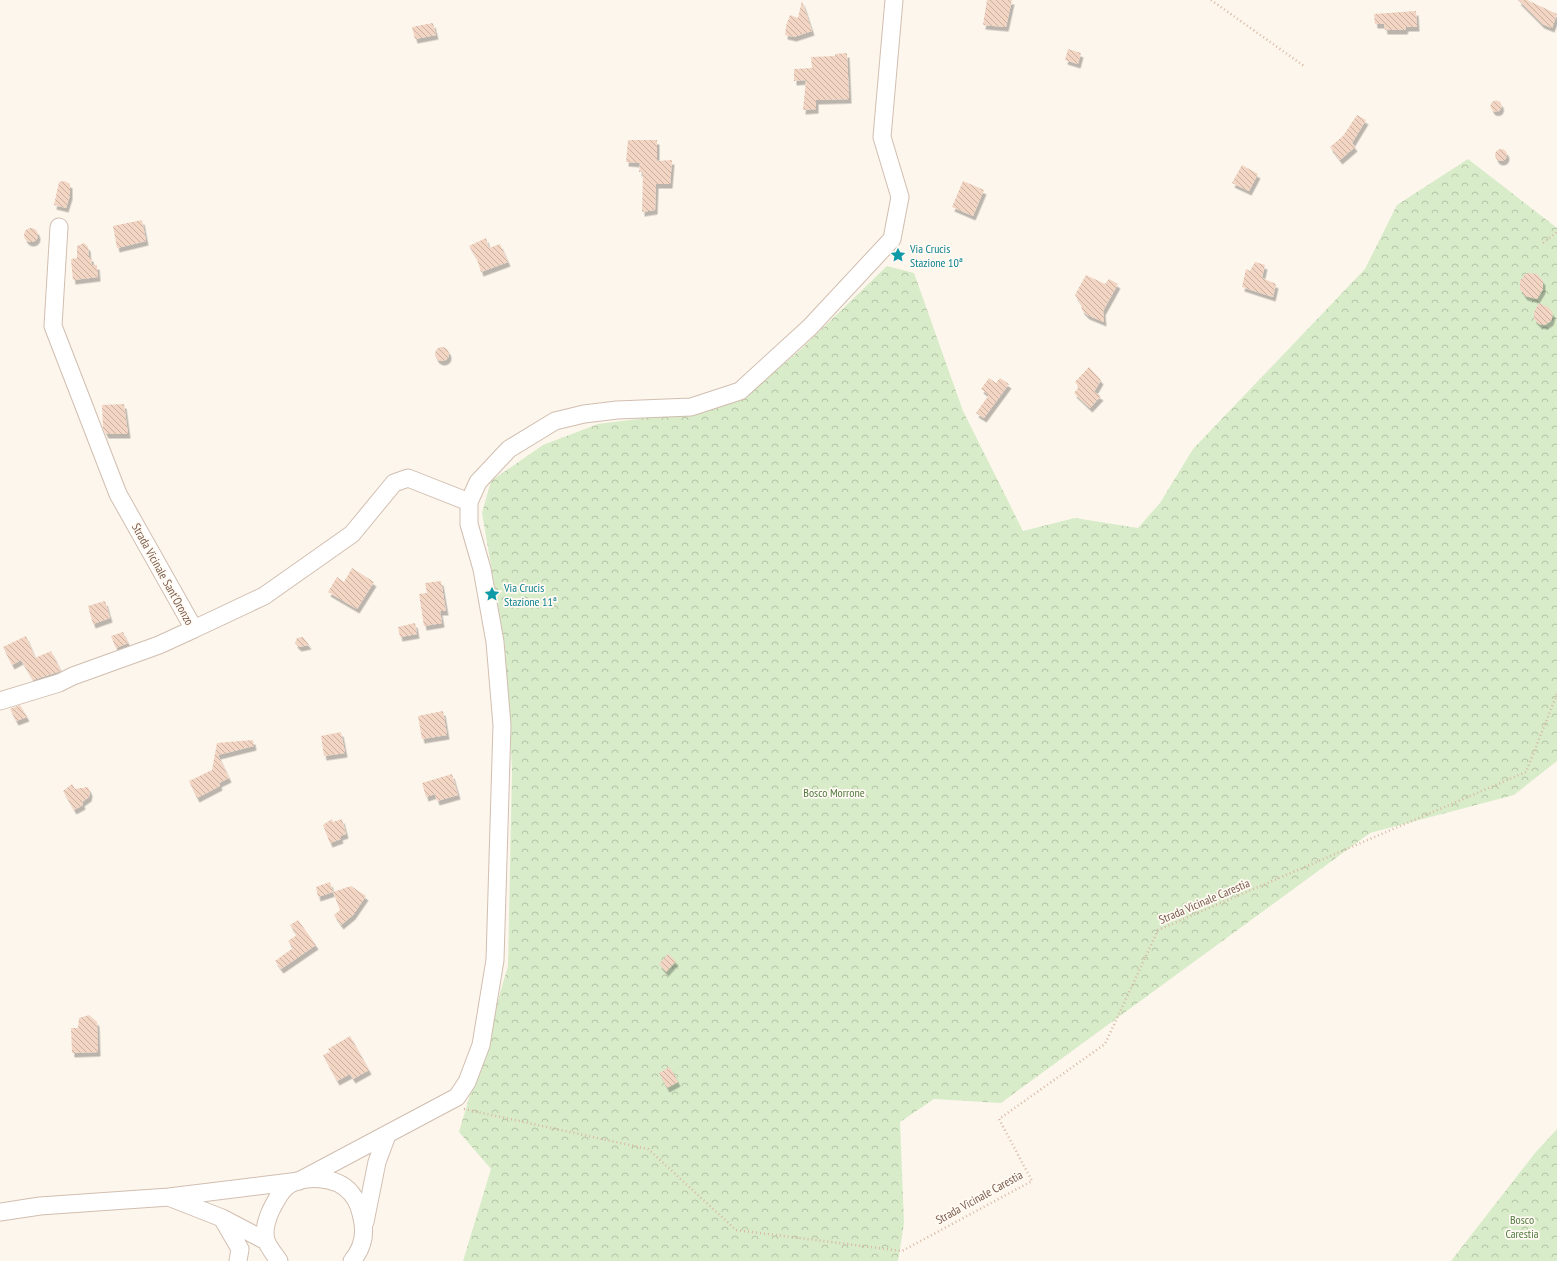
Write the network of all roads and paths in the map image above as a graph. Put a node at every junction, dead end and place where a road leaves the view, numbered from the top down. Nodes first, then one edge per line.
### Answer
1 (894, 0) edge
2 (1211, 0) edge
3 (1304, 66) dead end
4 (59, 227) dead end
5 (1557, 232) edge
6 (1543, 243) dead end
7 (469, 502) junction
8 (194, 629) junction
9 (1557, 694) edge
10 (0, 701) edge
11 (444, 1104) junction
12 (387, 1135) junction
13 (299, 1181) junction
14 (169, 1197) junction
15 (0, 1212) edge
16 (222, 1218) junction
17 (364, 1232) junction
18 (266, 1240) junction
19 (238, 1261) edge
20 (279, 1261) edge
21 (352, 1261) edge
22 (361, 1261) edge

1 - 7 street
2 - 3 path
4 - 8 street, Strada Vicinale Sant'Oronzo
5 - 6 path
7 - 8 street, Strada Vicinale Sant'Oronzo
7 - 11 street
8 - 10 street
9 - 11 path, Strada Vicinale Carestia
11 - 12 street
12 - 13 street
12 - 17 street
13 - 14 street
13 - 17 street
13 - 18 street
14 - 15 street
14 - 16 street
16 - 18 street
16 - 19 street
17 - 21 street
17 - 22 street
18 - 20 street

